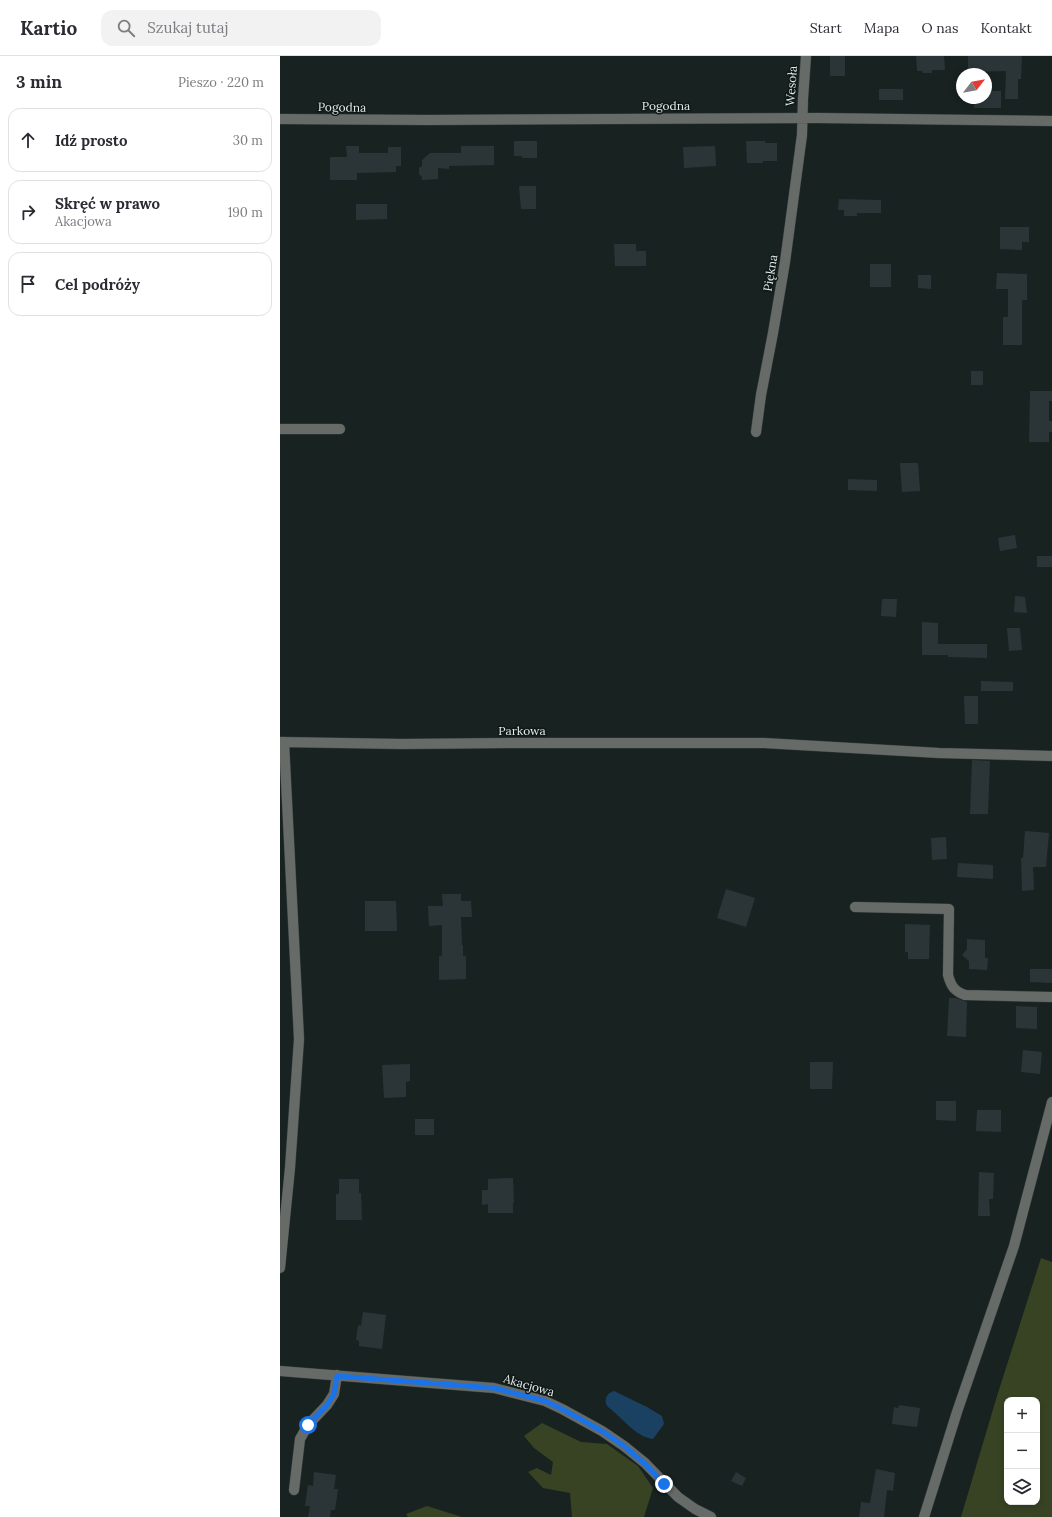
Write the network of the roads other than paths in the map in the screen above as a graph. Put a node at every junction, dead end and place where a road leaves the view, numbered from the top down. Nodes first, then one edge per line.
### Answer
1 (806, 56) edge
2 (802, 118) junction
3 (280, 119) edge
4 (1052, 121) edge
5 (280, 429) edge
6 (340, 429) dead end
7 (756, 432) dead end
8 (282, 742) edge
9 (1052, 756) edge
10 (855, 907) dead end
11 (1052, 997) edge
12 (1052, 1102) edge
13 (280, 1268) edge
14 (280, 1371) edge
15 (337, 1376) junction
16 (294, 1490) dead end
17 (711, 1517) edge
18 (924, 1517) edge

1 - 2 street, Wesoła
2 - 3 street, Pogodna
2 - 4 street, Pogodna
2 - 7 street, Piękna
5 - 6 street
8 - 9 street, Parkowa
8 - 13 street
10 - 11 street
12 - 18 street
14 - 15 street, Akacjowa
15 - 16 street
15 - 17 street, Akacjowa

